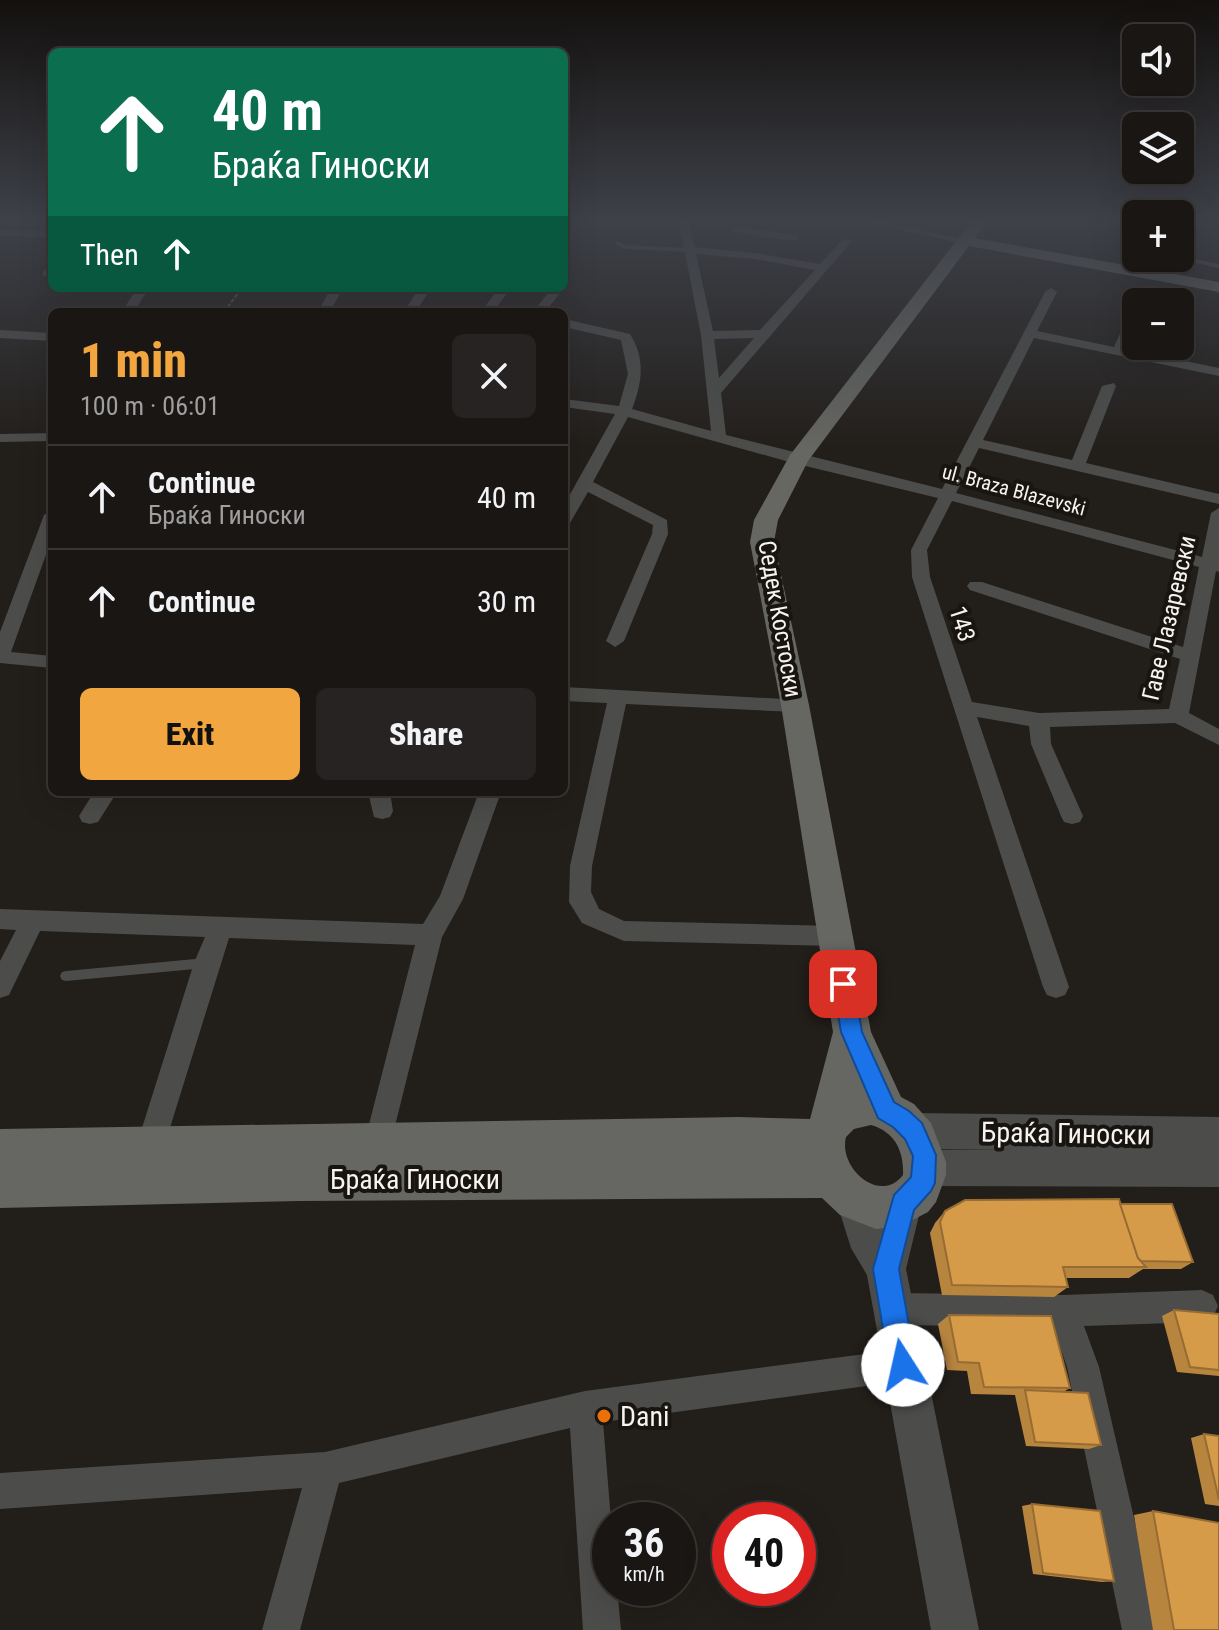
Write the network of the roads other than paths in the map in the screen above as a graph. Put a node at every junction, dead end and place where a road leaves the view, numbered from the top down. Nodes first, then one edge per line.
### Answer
1 (699, 298) edge
2 (797, 298) edge
3 (921, 298) edge
4 (1048, 298) edge
5 (568, 324) edge
6 (1030, 333) junction
7 (0, 334) edge
8 (764, 334) junction
9 (707, 335) junction
10 (48, 337) edge
11 (1122, 344) edge
12 (1119, 351) junction
13 (711, 369) junction
14 (1219, 372) edge
15 (729, 373) junction
16 (1109, 386) dead end
17 (714, 392) junction
18 (568, 404) edge
19 (624, 411) junction
20 (48, 437) edge
21 (0, 438) edge
22 (719, 439) junction
23 (974, 442) junction
24 (798, 460) junction
25 (1077, 466) junction
26 (568, 475) edge
27 (585, 481) junction
28 (947, 495) junction
29 (1219, 499) edge
30 (568, 513) edge
31 (1219, 513) edge
32 (48, 526) edge
33 (1214, 565) edge
34 (48, 572) edge
35 (31, 573) junction
36 (976, 586) dead end
37 (615, 641) dead end
38 (1190, 656) junction
39 (0, 657) edge
40 (48, 662) edge
41 (568, 694) edge
42 (618, 697) junction
43 (795, 705) junction
44 (964, 708) junction
45 (1178, 716) junction
46 (1039, 720) junction
47 (1219, 738) edge
48 (103, 796) edge
49 (489, 796) edge
50 (90, 816) dead end
51 (1072, 816) dead end
52 (0, 919) edge
53 (33, 920) junction
54 (221, 927) junction
55 (430, 935) junction
56 (835, 936) junction
57 (206, 963) junction
58 (66, 976) dead end
59 (0, 987) edge
60 (1056, 987) dead end
61 (852, 1032) junction
62 (1219, 1135) edge
63 (908, 1136) junction
64 (378, 1144) junction
65 (150, 1147) junction
66 (0, 1150) edge
67 (835, 1159) junction
68 (1219, 1169) edge
69 (0, 1187) edge
70 (903, 1203) junction
71 (889, 1289) junction
72 (1202, 1306) dead end
73 (1063, 1311) junction
74 (903, 1365) junction
75 (585, 1408) junction
76 (325, 1469) junction
77 (0, 1491) edge
78 (281, 1630) edge
79 (602, 1630) edge
80 (955, 1630) edge
81 (1141, 1630) edge

1 - 9 street
2 - 8 street
3 - 24 main road, Седек Костоски
4 - 6 street, 143
5 - 19 street
6 - 12 street
6 - 23 street, 143
7 - 10 street
8 - 9 street
8 - 15 street
9 - 13 street
11 - 12 street
12 - 14 street
13 - 15 street
13 - 17 street
15 - 17 street
16 - 25 street
17 - 22 street
18 - 19 street, ul. Braza Blazevski
19 - 22 street, ul. Braza Blazevski
19 - 27 street
20 - 21 street
22 - 24 street, ul. Braza Blazevski
23 - 25 street
23 - 28 street, 143
24 - 28 street, ul. Braza Blazevski
24 - 43 main road, Седек Костоски
25 - 29 street
26 - 27 street
27 - 30 street
27 - 37 street
28 - 33 street, ul. Braza Blazevski
28 - 44 street, 143
31 - 33 street, Гаве Лазаревски
32 - 35 street
33 - 38 street, Гаве Лазаревски
34 - 35 street
35 - 39 street
36 - 38 street
38 - 45 street, Гаве Лазаревски
39 - 40 street
41 - 42 street
42 - 43 street
42 - 56 street
43 - 56 main road, Седек Костоски
44 - 46 street, Гаве Лазаревски
44 - 60 street, 143
45 - 46 street, Гаве Лазаревски
45 - 47 street
46 - 51 street
48 - 50 street
49 - 55 street
52 - 53 street
53 - 54 street
53 - 59 street
54 - 55 street
54 - 57 street
55 - 64 street
56 - 61 main road, Седек Костоски
57 - 58 lane
57 - 65 street
61 - 63 main road
61 - 67 main road
62 - 63 street, Браќа Гиноски
63 - 67 main road, Браќа Гиноски
63 - 68 street, Браќа Гиноски
63 - 70 main road
64 - 65 main road, Браќа Гиноски
64 - 67 main road, Браќа Гиноски
65 - 66 main road, Браќа Гиноски
67 - 69 main road, Браќа Гиноски
67 - 70 main road, Браќа Гиноски
67 - 71 street
70 - 71 street
71 - 73 street
71 - 74 street
72 - 73 street
73 - 81 street
74 - 75 street
74 - 80 street
75 - 76 street
75 - 79 street
76 - 77 street
76 - 78 street

